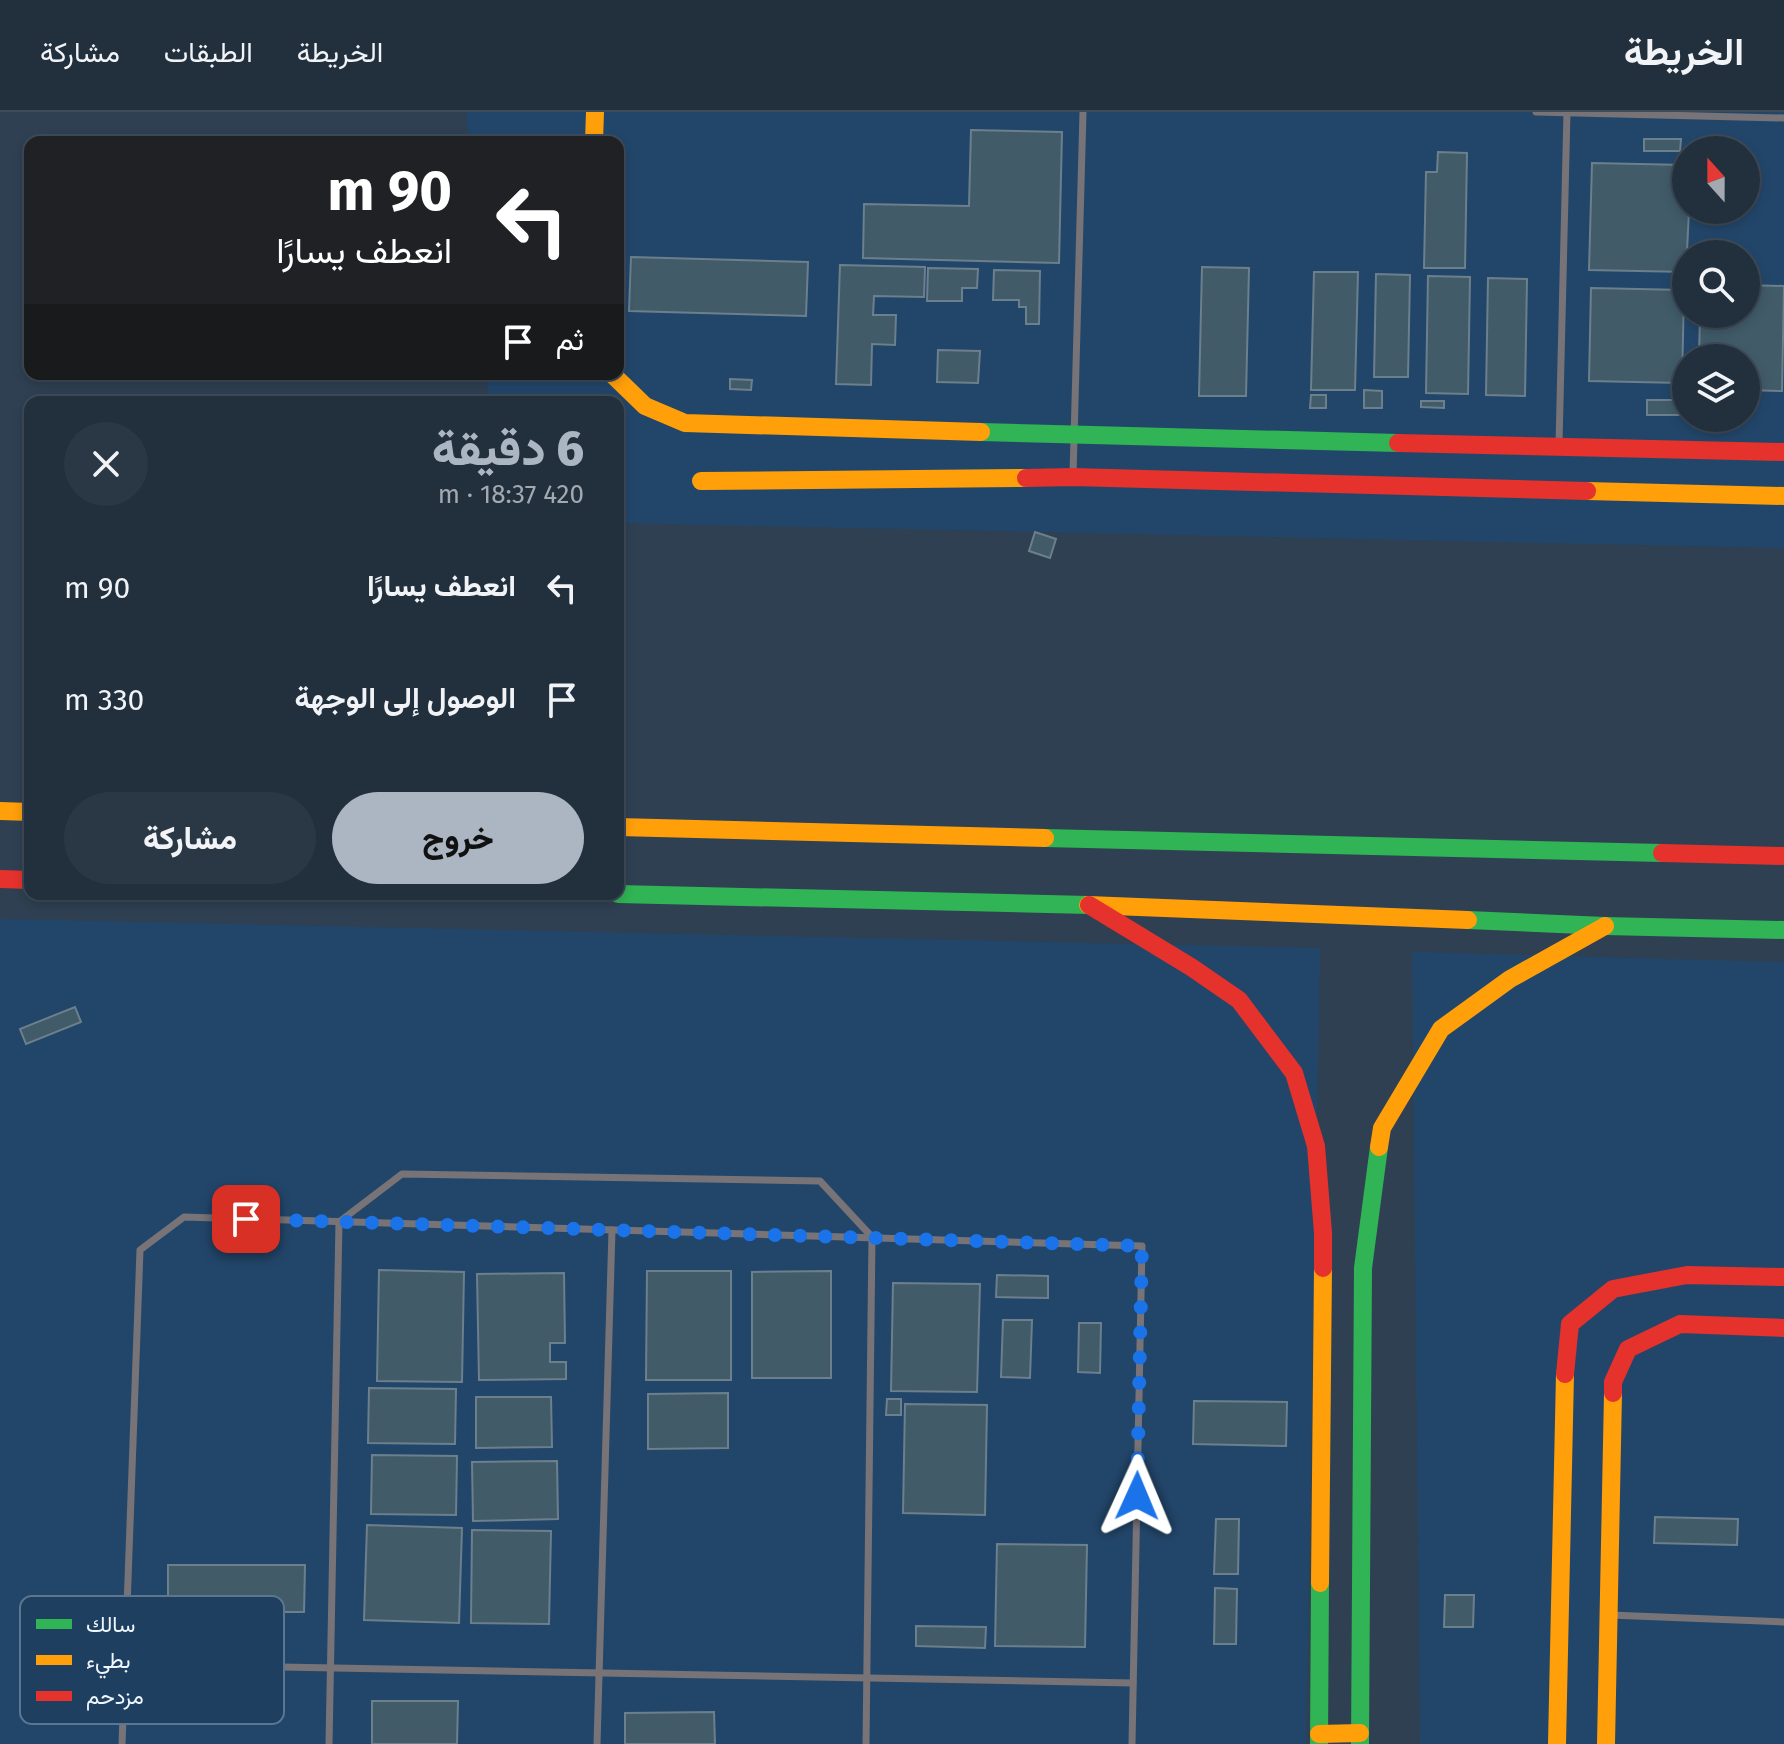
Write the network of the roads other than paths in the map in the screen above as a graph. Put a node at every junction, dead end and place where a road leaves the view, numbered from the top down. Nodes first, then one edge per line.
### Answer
1 (595, 112) edge
2 (1083, 112) edge
3 (1536, 112) edge
4 (1567, 112) edge
5 (1784, 118) edge
6 (594, 136) edge
7 (618, 380) edge
8 (1074, 435) junction
9 (1559, 446) junction
10 (1784, 452) edge
11 (1073, 477) junction
12 (701, 481) dead end
13 (1784, 496) edge
14 (0, 811) edge
15 (24, 812) edge
16 (624, 827) edge
17 (1784, 856) edge
18 (0, 879) edge
19 (24, 880) edge
20 (624, 894) edge
21 (1089, 905) junction
22 (1605, 926) junction
23 (1784, 930) edge
24 (339, 1222) junction
25 (612, 1230) junction
26 (872, 1237) junction
27 (1784, 1277) edge
28 (1784, 1328) edge
29 (127, 1596) edge
30 (1608, 1615) junction
31 (1784, 1622) edge
32 (284, 1667) edge
33 (330, 1668) junction
34 (599, 1673) junction
35 (867, 1678) junction
36 (1133, 1683) junction
37 (123, 1724) edge
38 (1319, 1739) edge
39 (1360, 1739) edge
40 (122, 1744) edge
41 (329, 1744) edge
42 (597, 1744) edge
43 (866, 1744) edge
44 (1132, 1744) edge
45 (1557, 1744) edge
46 (1606, 1744) edge

1 - 6 main road
2 - 8 lane
3 - 4 lane
4 - 5 lane
4 - 9 lane
7 - 8 main road
8 - 9 main road
8 - 11 lane
9 - 10 main road
11 - 12 main road
11 - 13 main road
14 - 15 main road
16 - 17 main road
18 - 19 main road
20 - 21 main road
21 - 22 main road
21 - 38 main road
22 - 23 main road
22 - 39 main road
24 - 25 lane
24 - 26 lane
24 - 29 lane
24 - 33 lane
25 - 26 lane
25 - 34 lane
26 - 35 lane
26 - 36 lane
27 - 45 main road
28 - 30 main road
30 - 31 lane
30 - 46 main road
32 - 33 lane
33 - 34 lane
33 - 41 lane
34 - 35 lane
34 - 42 lane
35 - 36 lane
35 - 43 lane
36 - 44 lane
37 - 40 lane
38 - 39 main road

